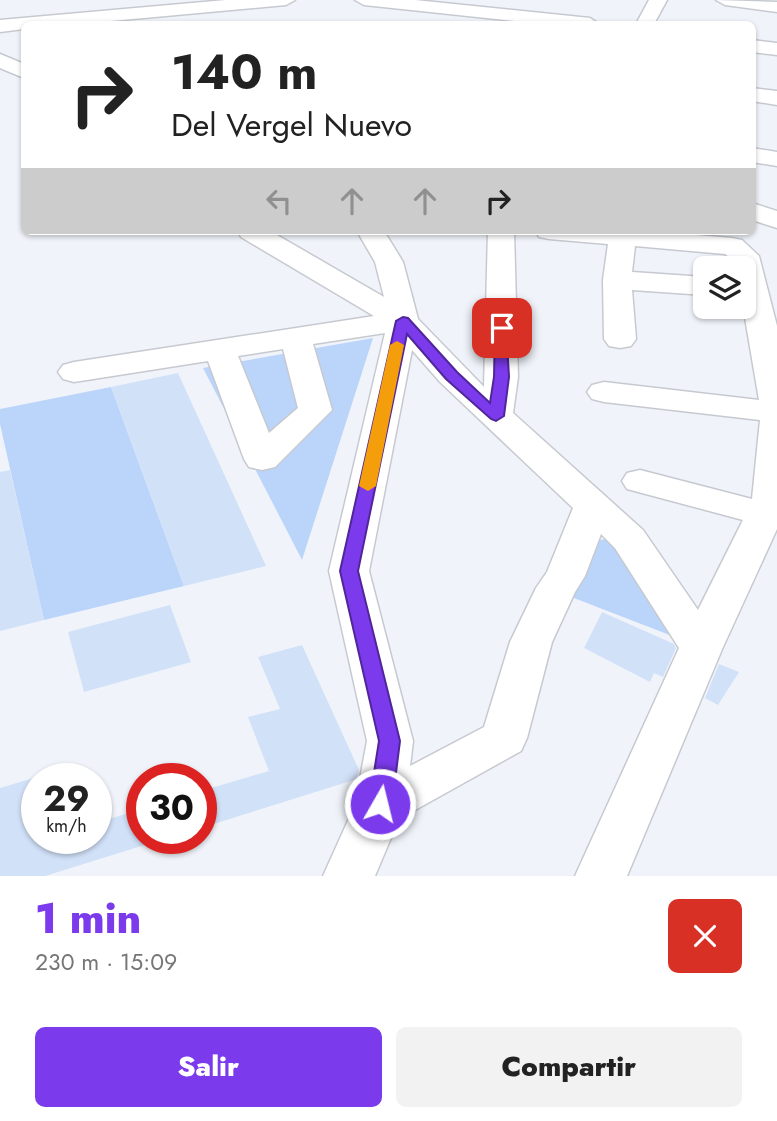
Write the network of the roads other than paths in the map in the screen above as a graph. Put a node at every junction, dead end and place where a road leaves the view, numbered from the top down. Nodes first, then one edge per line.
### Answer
1 (286, 0) edge
2 (364, 0) edge
3 (658, 0) edge
4 (725, 0) edge
5 (393, 4) junction
6 (777, 7) edge
7 (191, 11) edge
8 (487, 12) edge
9 (377, 18) dead end
10 (64, 21) edge
11 (564, 21) edge
12 (647, 21) edge
13 (21, 24) edge
14 (0, 26) edge
15 (756, 46) edge
16 (777, 49) edge
17 (756, 95) edge
18 (777, 98) edge
19 (756, 156) edge
20 (777, 159) edge
21 (756, 212) edge
22 (777, 220) edge
23 (258, 235) edge
24 (373, 235) edge
25 (502, 235) edge
26 (599, 235) edge
27 (623, 237) junction
28 (744, 256) edge
29 (617, 280) junction
30 (693, 285) edge
31 (756, 318) edge
32 (403, 321) junction
33 (296, 338) junction
34 (620, 339) dead end
35 (220, 350) junction
36 (74, 372) dead end
37 (604, 392) dead end
38 (776, 401) edge
39 (496, 416) junction
40 (640, 481) dead end
41 (772, 498) edge
42 (593, 504) junction
43 (701, 648) junction
44 (380, 804) junction
45 (349, 876) edge
46 (601, 876) edge

1 - 7 street
2 - 5 street
3 - 12 street
4 - 6 street
5 - 8 street
5 - 9 street
7 - 10 street
8 - 11 street
13 - 14 street
15 - 16 street
17 - 18 street
19 - 20 street
21 - 22 street
23 - 32 street
24 - 32 street
25 - 39 street
26 - 27 street
27 - 28 street
27 - 29 street
29 - 30 street
29 - 34 street
31 - 38 street
32 - 33 street
32 - 39 street
32 - 44 street
33 - 35 street
33 - 35 street
35 - 36 street
37 - 38 street
38 - 41 street
39 - 42 street
40 - 41 street
41 - 43 street
42 - 43 street
42 - 44 street
43 - 46 street
44 - 45 street

